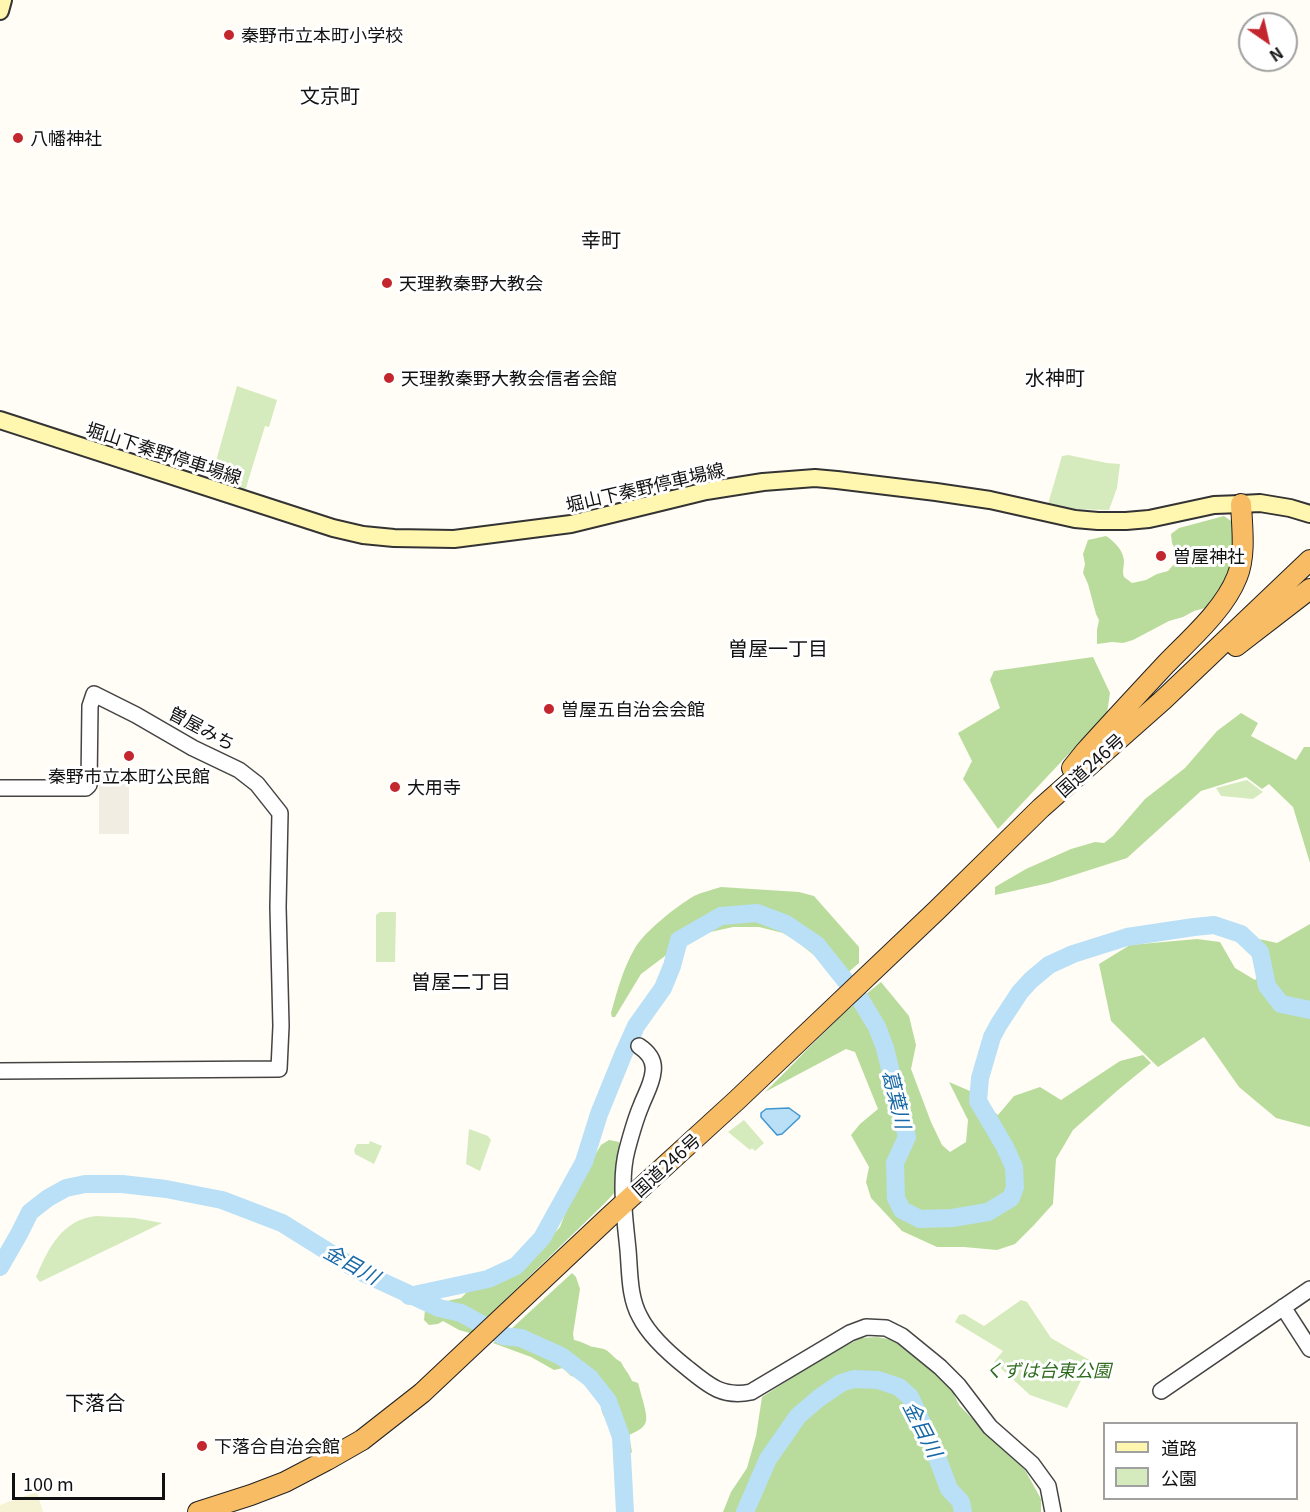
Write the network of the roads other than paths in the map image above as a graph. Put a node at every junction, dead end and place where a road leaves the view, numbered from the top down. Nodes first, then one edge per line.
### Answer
1 (3, 0) edge
2 (0, 11) edge
3 (0, 420) edge
4 (1241, 504) junction
5 (1310, 514) edge
6 (1310, 560) edge
7 (1310, 589) edge
8 (1163, 700) junction
9 (0, 788) edge
10 (1041, 808) junction
11 (639, 1046) dead end
12 (0, 1071) edge
13 (623, 1204) junction
14 (1310, 1289) edge
15 (1283, 1307) junction
16 (1310, 1349) edge
17 (1161, 1392) dead end
18 (198, 1512) edge
19 (1053, 1512) edge

1 - 2 main road
3 - 4 main road, 堀山下秦野停車場線
4 - 5 main road, 堀山下秦野停車場線
4 - 10 highway
6 - 8 highway, 国道246号
7 - 8 highway
8 - 10 highway, 国道246号
9 - 12 street, 曽屋みち
10 - 13 highway, 国道246号
11 - 13 street
13 - 18 highway, 国道246号
13 - 19 street
14 - 15 street
15 - 16 street
15 - 17 street

